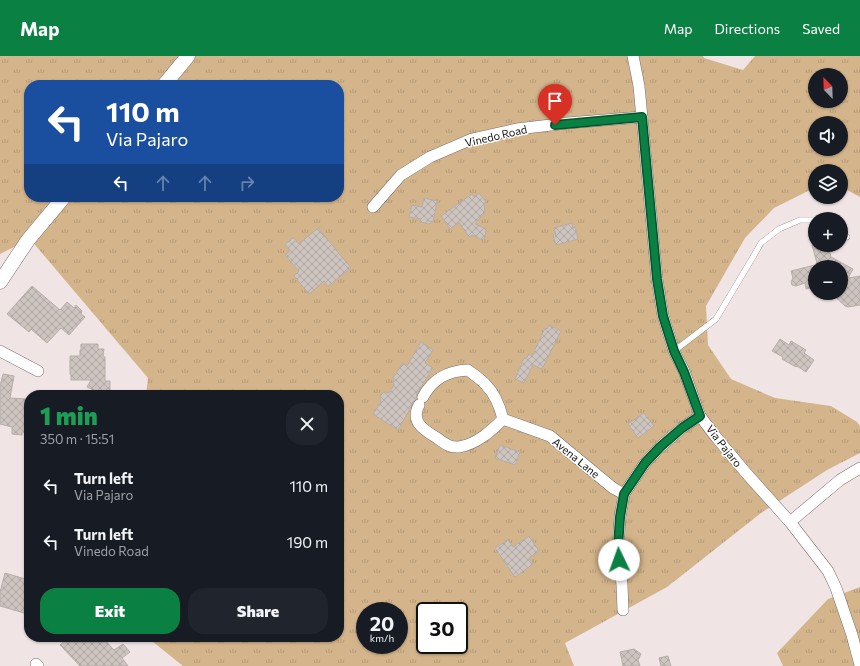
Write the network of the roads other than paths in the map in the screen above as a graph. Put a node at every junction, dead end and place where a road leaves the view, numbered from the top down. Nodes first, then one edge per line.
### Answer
1 (188, 56) edge
2 (633, 56) edge
3 (168, 80) edge
4 (642, 117) junction
5 (60, 202) edge
6 (373, 207) dead end
7 (808, 220) edge
8 (0, 282) edge
9 (0, 351) edge
10 (674, 351) junction
11 (38, 371) dead end
12 (700, 416) junction
13 (503, 419) junction
14 (860, 468) edge
15 (624, 494) junction
16 (790, 522) junction
17 (623, 610) dead end
18 (860, 665) edge

1 - 3 street
2 - 4 street, Via Pajaro
4 - 6 street, Vinedo Road
4 - 10 street, Via Pajaro
5 - 8 street
7 - 10 lane
9 - 11 street
10 - 12 street, Via Pajaro
12 - 15 street
12 - 16 street, Via Pajaro
13 - 13 street
13 - 15 street, Avena Lane
14 - 16 street
15 - 17 street
16 - 18 street, Via Pajaro

